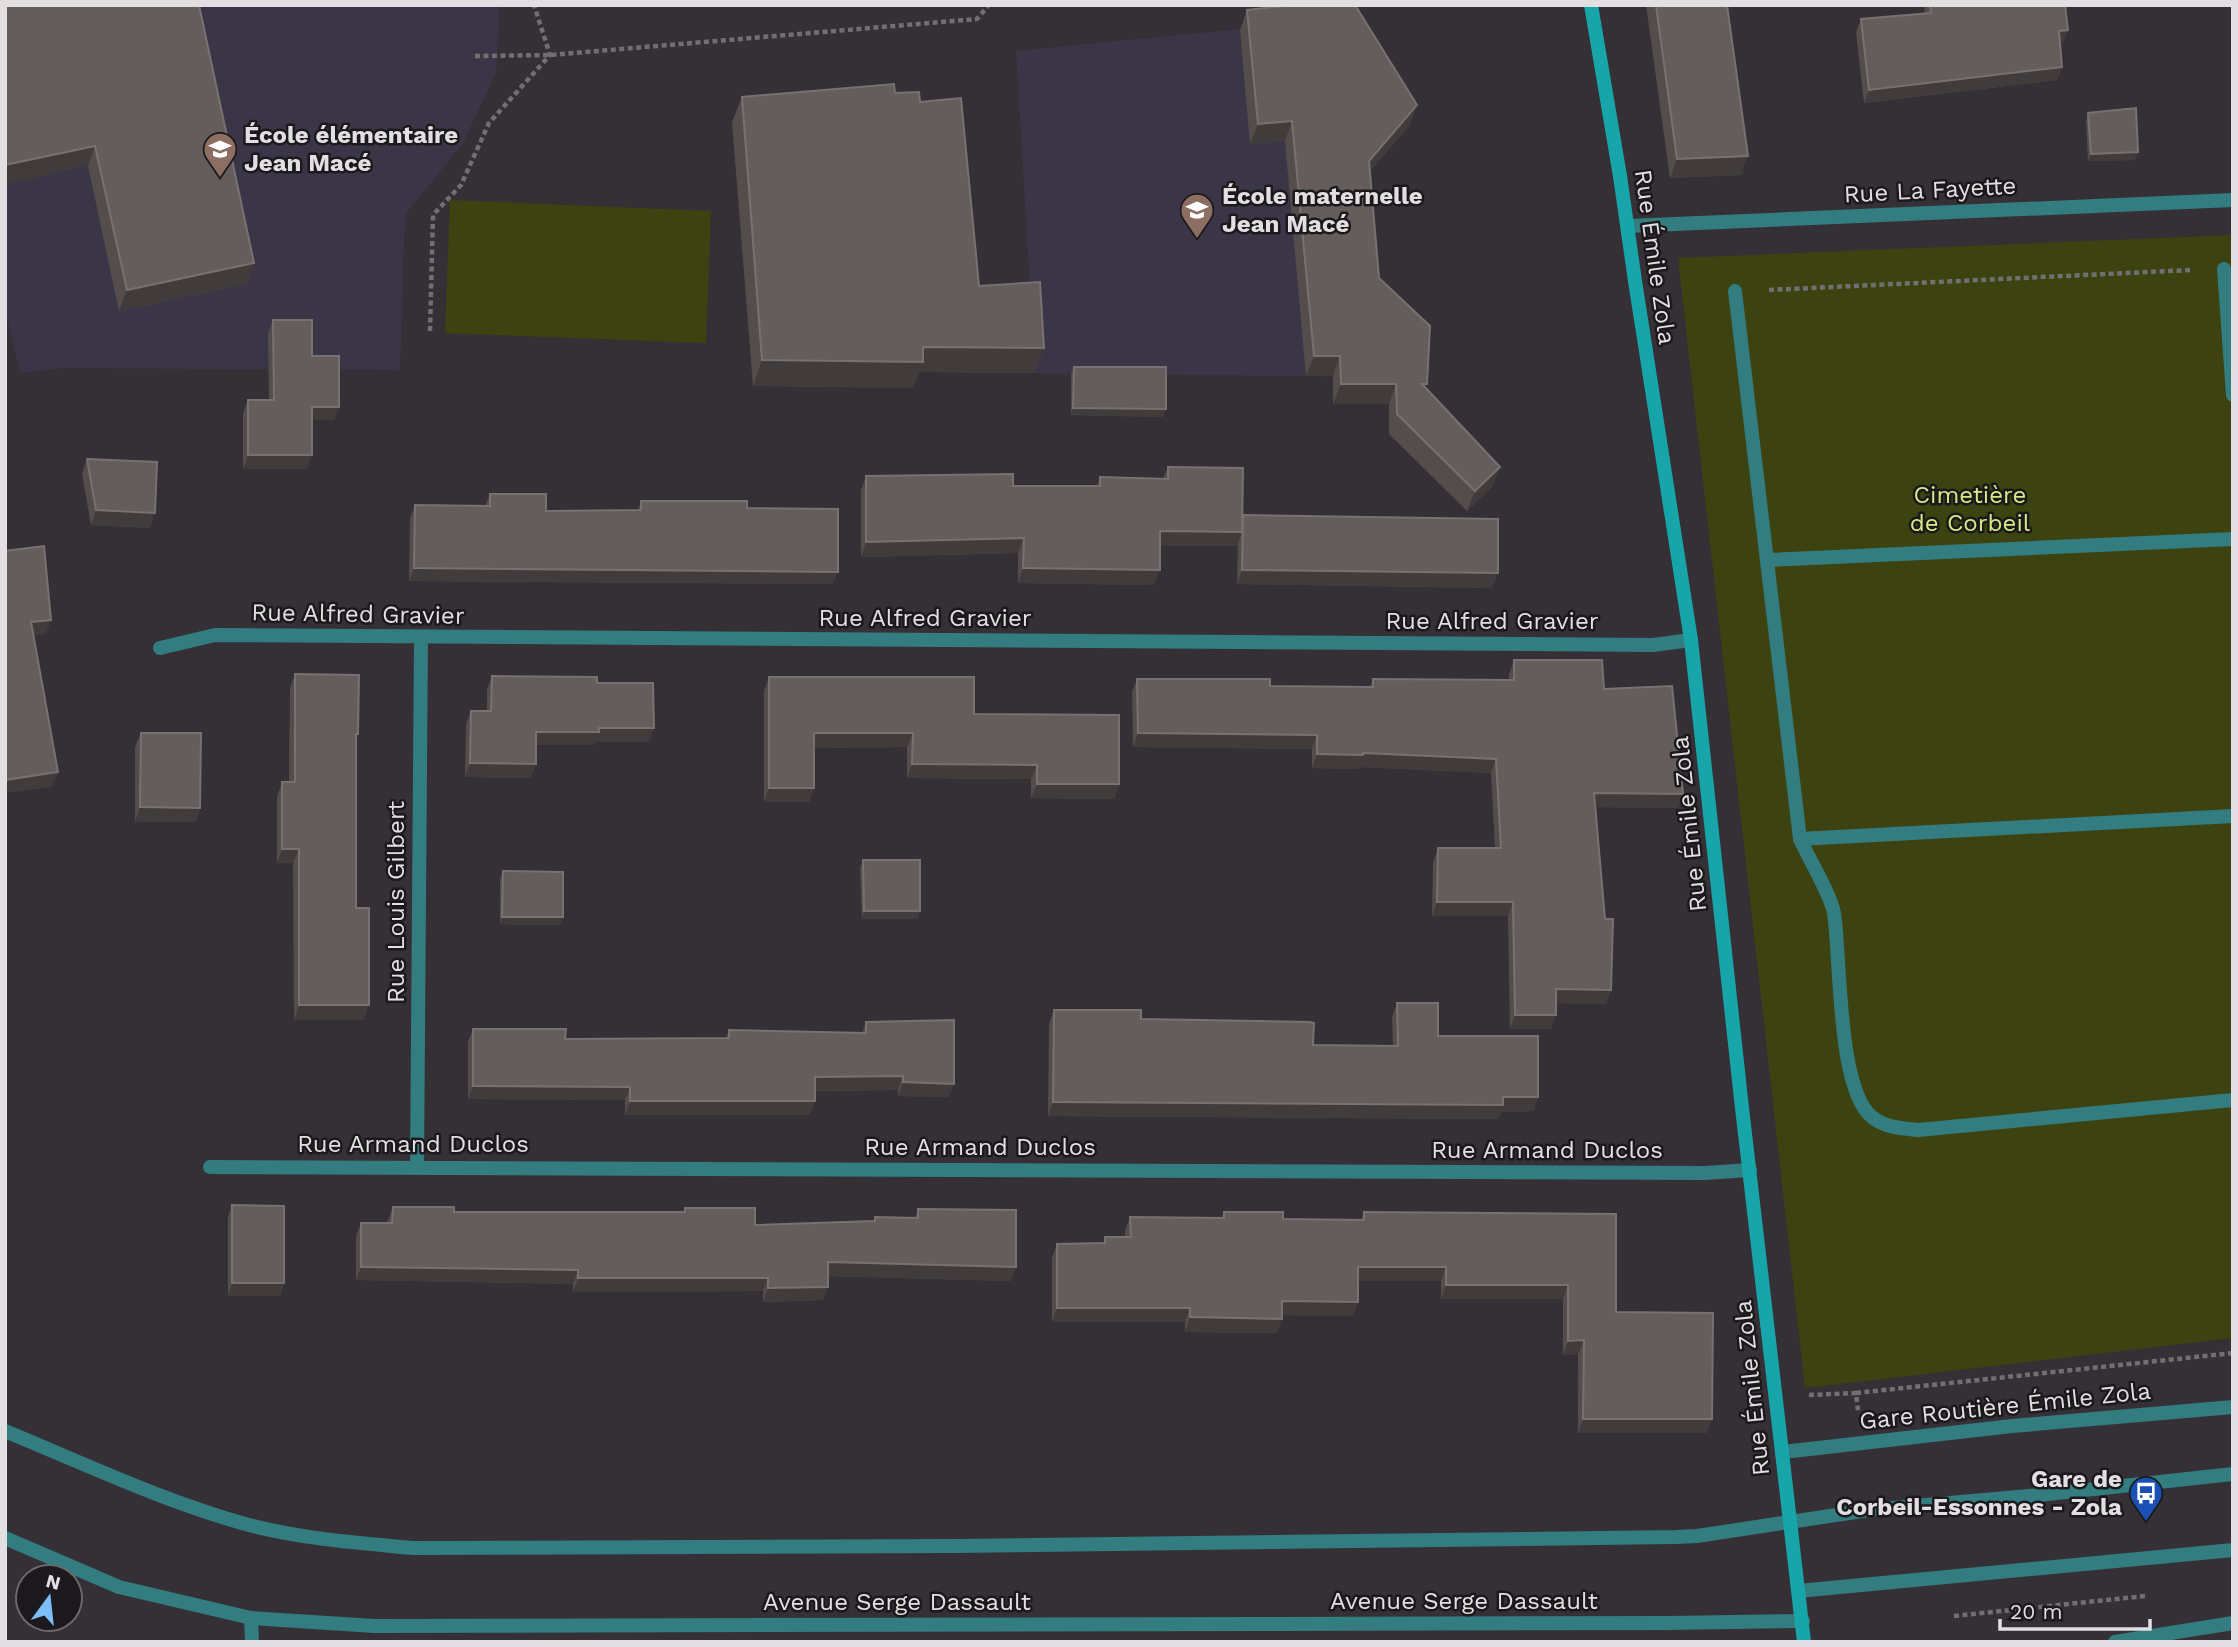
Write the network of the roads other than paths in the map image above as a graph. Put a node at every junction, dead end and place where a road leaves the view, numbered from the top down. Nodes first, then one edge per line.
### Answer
1 (1591, 5) edge
2 (2233, 200) edge
3 (1628, 226) junction
4 (2224, 269) road end
5 (1735, 291) road end
6 (2233, 395) edge
7 (2233, 539) edge
8 (1767, 559) junction
9 (421, 637) junction
10 (1691, 640) junction
11 (160, 648) dead end
12 (2233, 816) edge
13 (1800, 839) junction
14 (2233, 1100) edge
15 (210, 1167) dead end
16 (417, 1167) junction
17 (1750, 1170) junction
18 (2233, 1407) edge
19 (5, 1431) edge
20 (1783, 1452) junction
21 (2233, 1474) edge
22 (1789, 1520) junction
23 (5, 1538) edge
24 (2233, 1550) edge
25 (1798, 1591) junction
26 (251, 1618) junction
27 (1803, 1621) junction
28 (2233, 1623) edge
29 (252, 1642) edge
30 (1804, 1642) edge
31 (2115, 1642) edge

1 - 3 street, Rue Émile Zola
2 - 3 street, Rue La Fayette
3 - 10 street, Rue Émile Zola
4 - 6 street
5 - 8 street
7 - 8 street
8 - 13 street
9 - 10 street, Rue Alfred Gravier
9 - 11 street, Rue Alfred Gravier
9 - 16 street, Rue Louis Gilbert
10 - 17 street, Rue Émile Zola
12 - 13 street
13 - 14 street
15 - 16 street, Rue Armand Duclos
16 - 17 street, Rue Armand Duclos
17 - 20 street, Rue Émile Zola
18 - 20 street, Gare Routière Émile Zola
19 - 22 street
20 - 22 street, Rue Émile Zola
21 - 22 street
22 - 25 street, Rue Émile Zola
23 - 26 street, Avenue Serge Dassault
24 - 25 street
25 - 27 street, Rue Émile Zola
26 - 27 street, Avenue Serge Dassault
26 - 29 street
27 - 30 street, Rue Émile Zola
28 - 31 street

